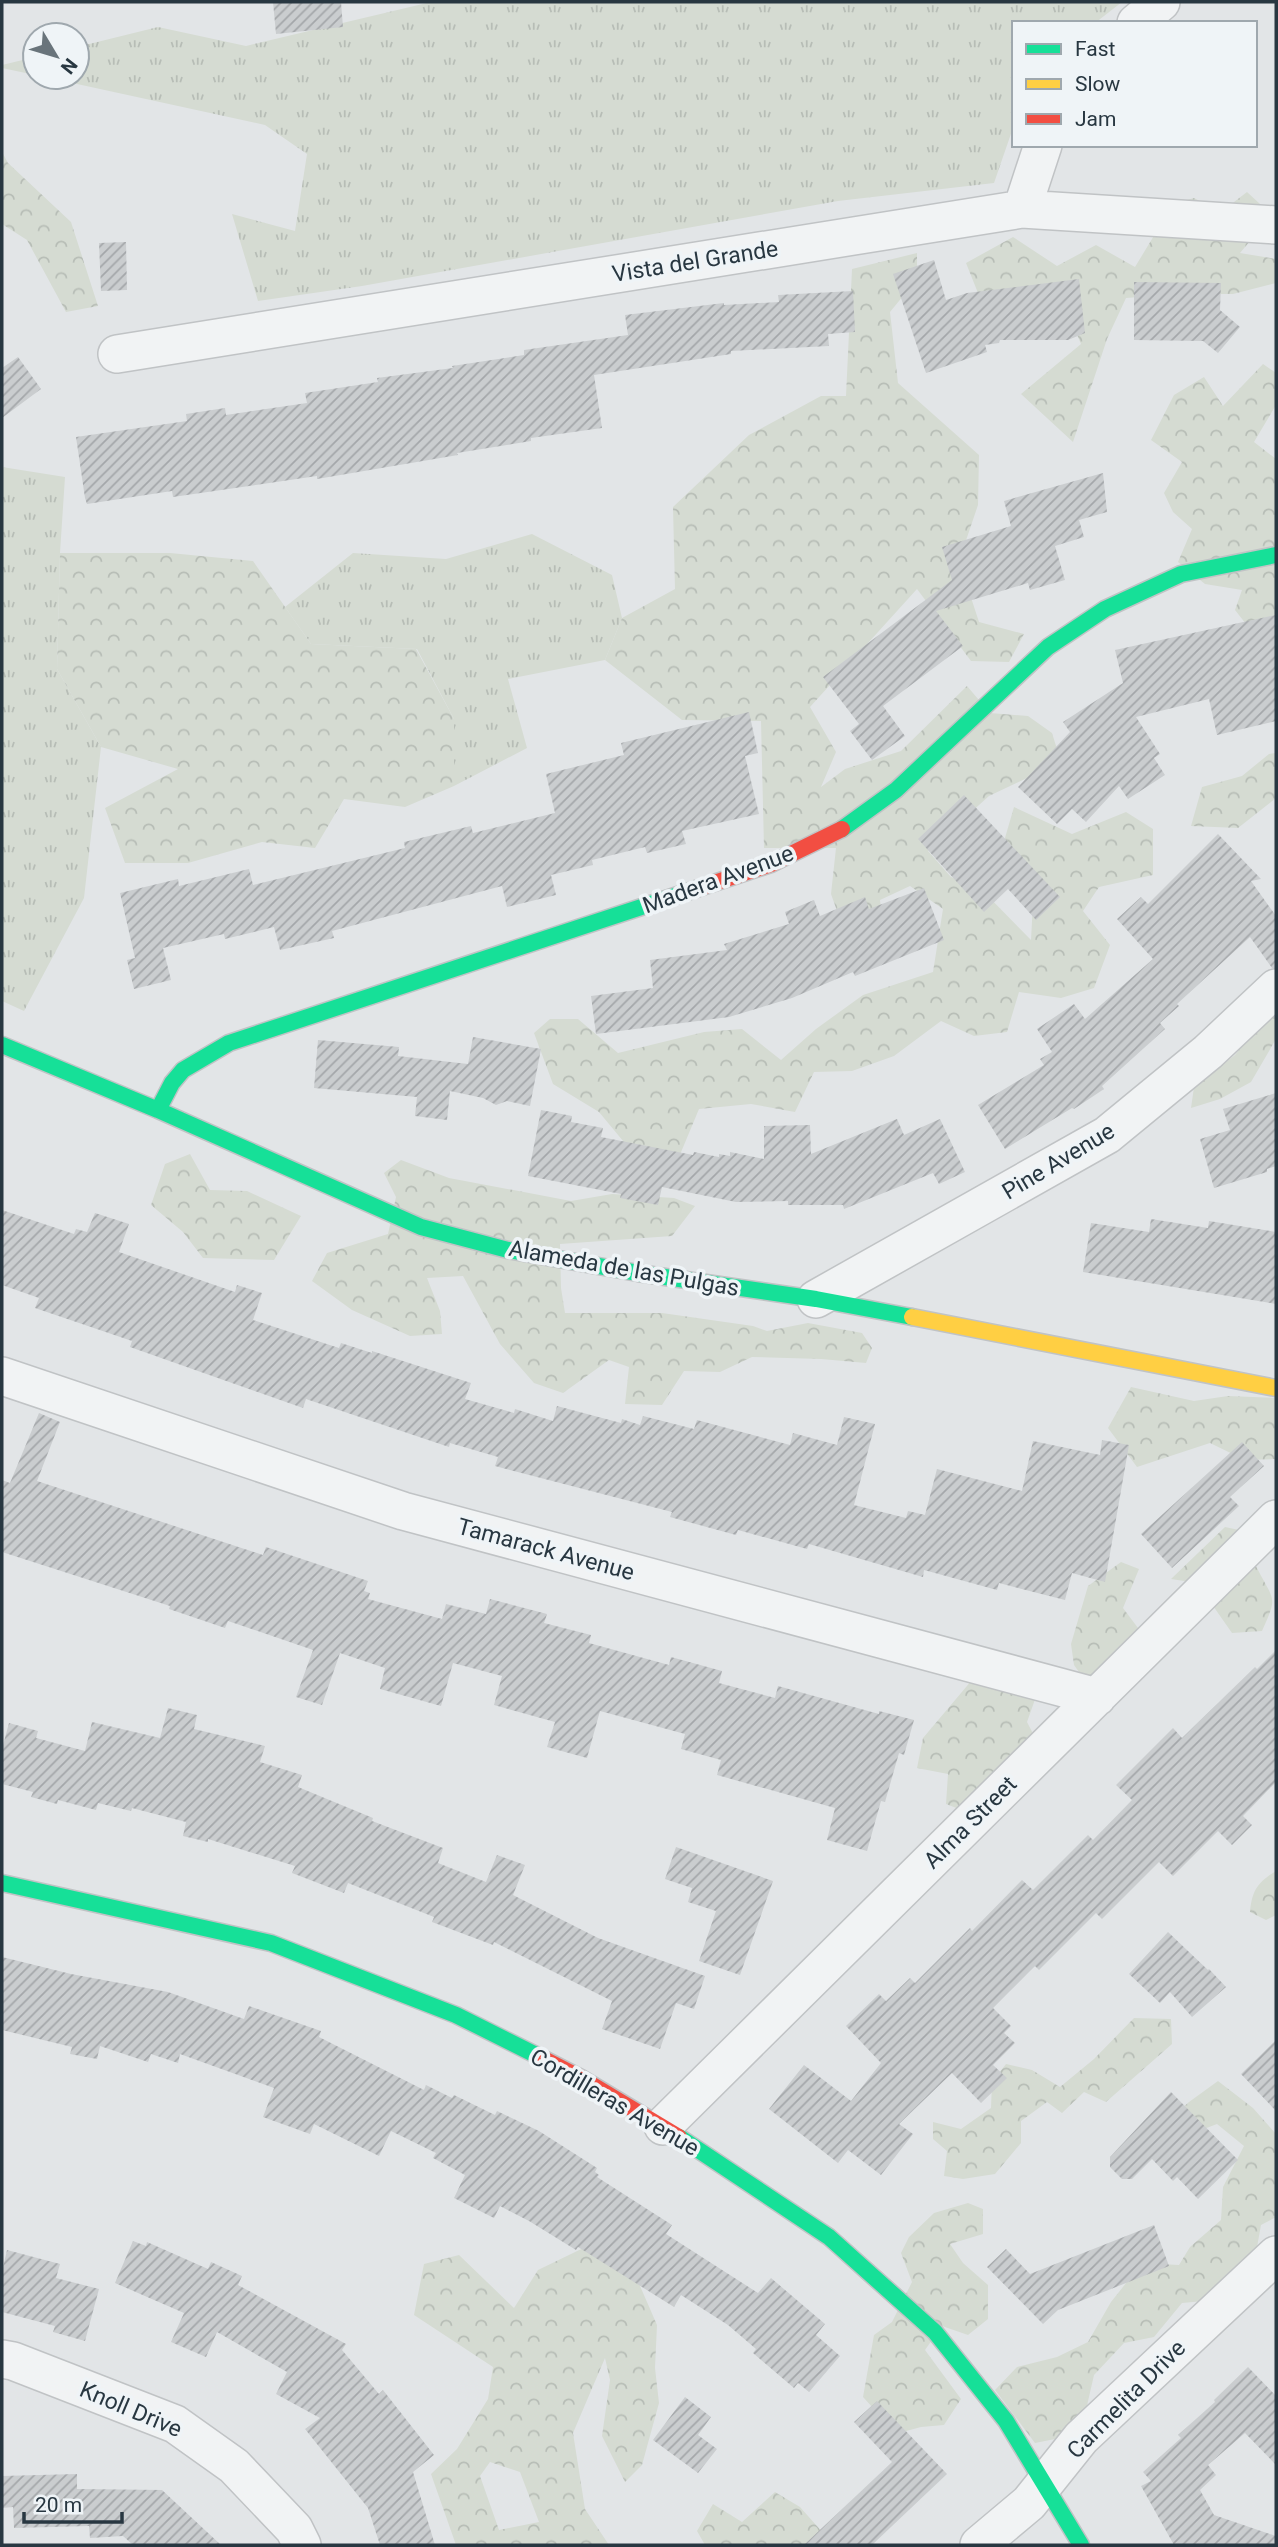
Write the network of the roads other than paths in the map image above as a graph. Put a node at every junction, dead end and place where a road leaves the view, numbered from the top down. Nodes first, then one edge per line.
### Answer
1 (1161, 2) edge
2 (1138, 21) edge
3 (1042, 147) edge
4 (1022, 209) junction
5 (1276, 225) edge
6 (117, 354) dead end
7 (1276, 555) edge
8 (1276, 988) edge
9 (2, 1045) edge
10 (158, 1110) junction
11 (816, 1299) junction
12 (2, 1376) edge
13 (1276, 1388) edge
14 (1276, 1519) edge
15 (1097, 1697) junction
16 (2, 1883) edge
17 (663, 2126) junction
18 (1276, 2255) edge
19 (2, 2359) edge
20 (1045, 2483) junction
21 (302, 2545) edge
22 (979, 2545) edge
23 (1081, 2545) edge

1 - 2 street
3 - 4 street
4 - 5 street, Vista del Grande
4 - 6 street, Vista del Grande
7 - 10 street, Madera Avenue
8 - 11 street, Pine Avenue
9 - 10 street, Alameda de las Pulgas
10 - 11 street, Alameda de las Pulgas
11 - 13 street, Alameda de las Pulgas
12 - 15 street, Tamarack Avenue
14 - 15 street, Alma Street
15 - 17 street, Alma Street
16 - 17 street, Cordilleras Avenue
17 - 20 street, Cordilleras Avenue
18 - 20 street, Carmelita Drive
19 - 21 street, Knoll Drive
20 - 22 street, Carmelita Drive
20 - 23 street, Cordilleras Avenue

